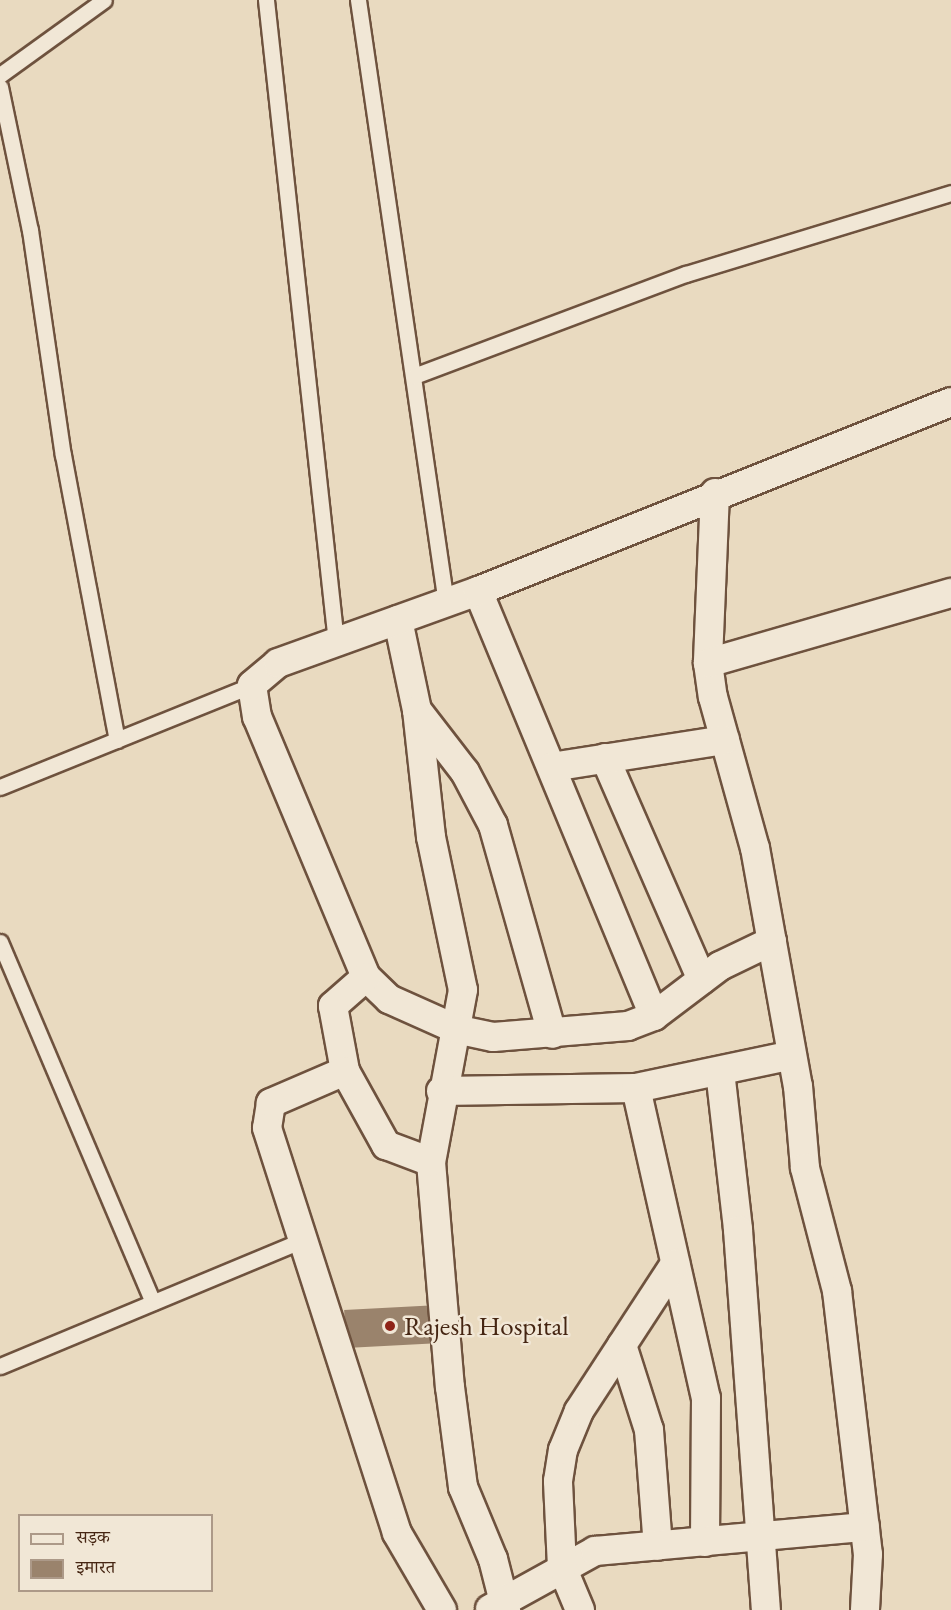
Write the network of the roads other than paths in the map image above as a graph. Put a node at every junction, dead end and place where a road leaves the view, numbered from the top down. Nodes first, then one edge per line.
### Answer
1 (104, 0) edge
2 (266, 0) edge
3 (358, 0) edge
4 (0, 75) edge
5 (0, 87) edge
6 (951, 194) edge
7 (414, 376) junction
8 (951, 402) edge
9 (715, 493) junction
10 (478, 591) junction
11 (951, 593) edge
12 (446, 603) junction
13 (398, 620) junction
14 (336, 642) junction
15 (708, 663) junction
16 (252, 685) junction
17 (417, 710) junction
18 (117, 740) junction
19 (725, 740) junction
20 (605, 758) junction
21 (552, 767) junction
22 (0, 787) edge
23 (771, 941) junction
24 (0, 942) edge
25 (366, 977) junction
26 (702, 980) junction
27 (654, 1016) junction
28 (456, 1029) junction
29 (552, 1034) junction
30 (792, 1055) junction
31 (345, 1071) junction
32 (720, 1071) junction
33 (636, 1088) junction
34 (441, 1091) junction
35 (431, 1162) junction
36 (303, 1240) junction
37 (675, 1264) junction
38 (153, 1302) junction
39 (622, 1345) junction
40 (0, 1366) edge
41 (865, 1527) junction
42 (759, 1537) junction
43 (705, 1542) junction
44 (658, 1546) junction
45 (562, 1567) junction
46 (499, 1607) edge
47 (442, 1610) edge
48 (580, 1610) edge
49 (766, 1610) edge
50 (865, 1610) edge

1 - 4 lane
2 - 14 lane
3 - 7 lane
5 - 18 lane
6 - 7 lane
7 - 12 lane
8 - 9 street
9 - 10 street
9 - 15 street
10 - 12 street
10 - 21 street
11 - 15 street
12 - 13 street
13 - 14 street
13 - 17 street
14 - 16 street
15 - 19 street
16 - 18 lane
16 - 25 street
17 - 28 street
17 - 29 street
18 - 22 lane
19 - 20 street
19 - 23 street
20 - 21 street
20 - 26 street
21 - 27 street
23 - 26 street
23 - 30 street
24 - 38 lane
25 - 28 street
25 - 31 street
26 - 27 street
27 - 29 street
28 - 29 street
28 - 34 street
30 - 32 street
30 - 41 street
31 - 35 street
31 - 36 street
32 - 33 street
32 - 42 street
33 - 34 street
33 - 37 street
34 - 35 street
35 - 46 street
36 - 38 lane
36 - 47 street
37 - 39 street
37 - 43 street
38 - 40 lane
39 - 44 street
39 - 45 street
41 - 42 street
41 - 50 street
42 - 43 street
42 - 49 street
43 - 44 street
44 - 45 street
45 - 46 street
45 - 48 street

